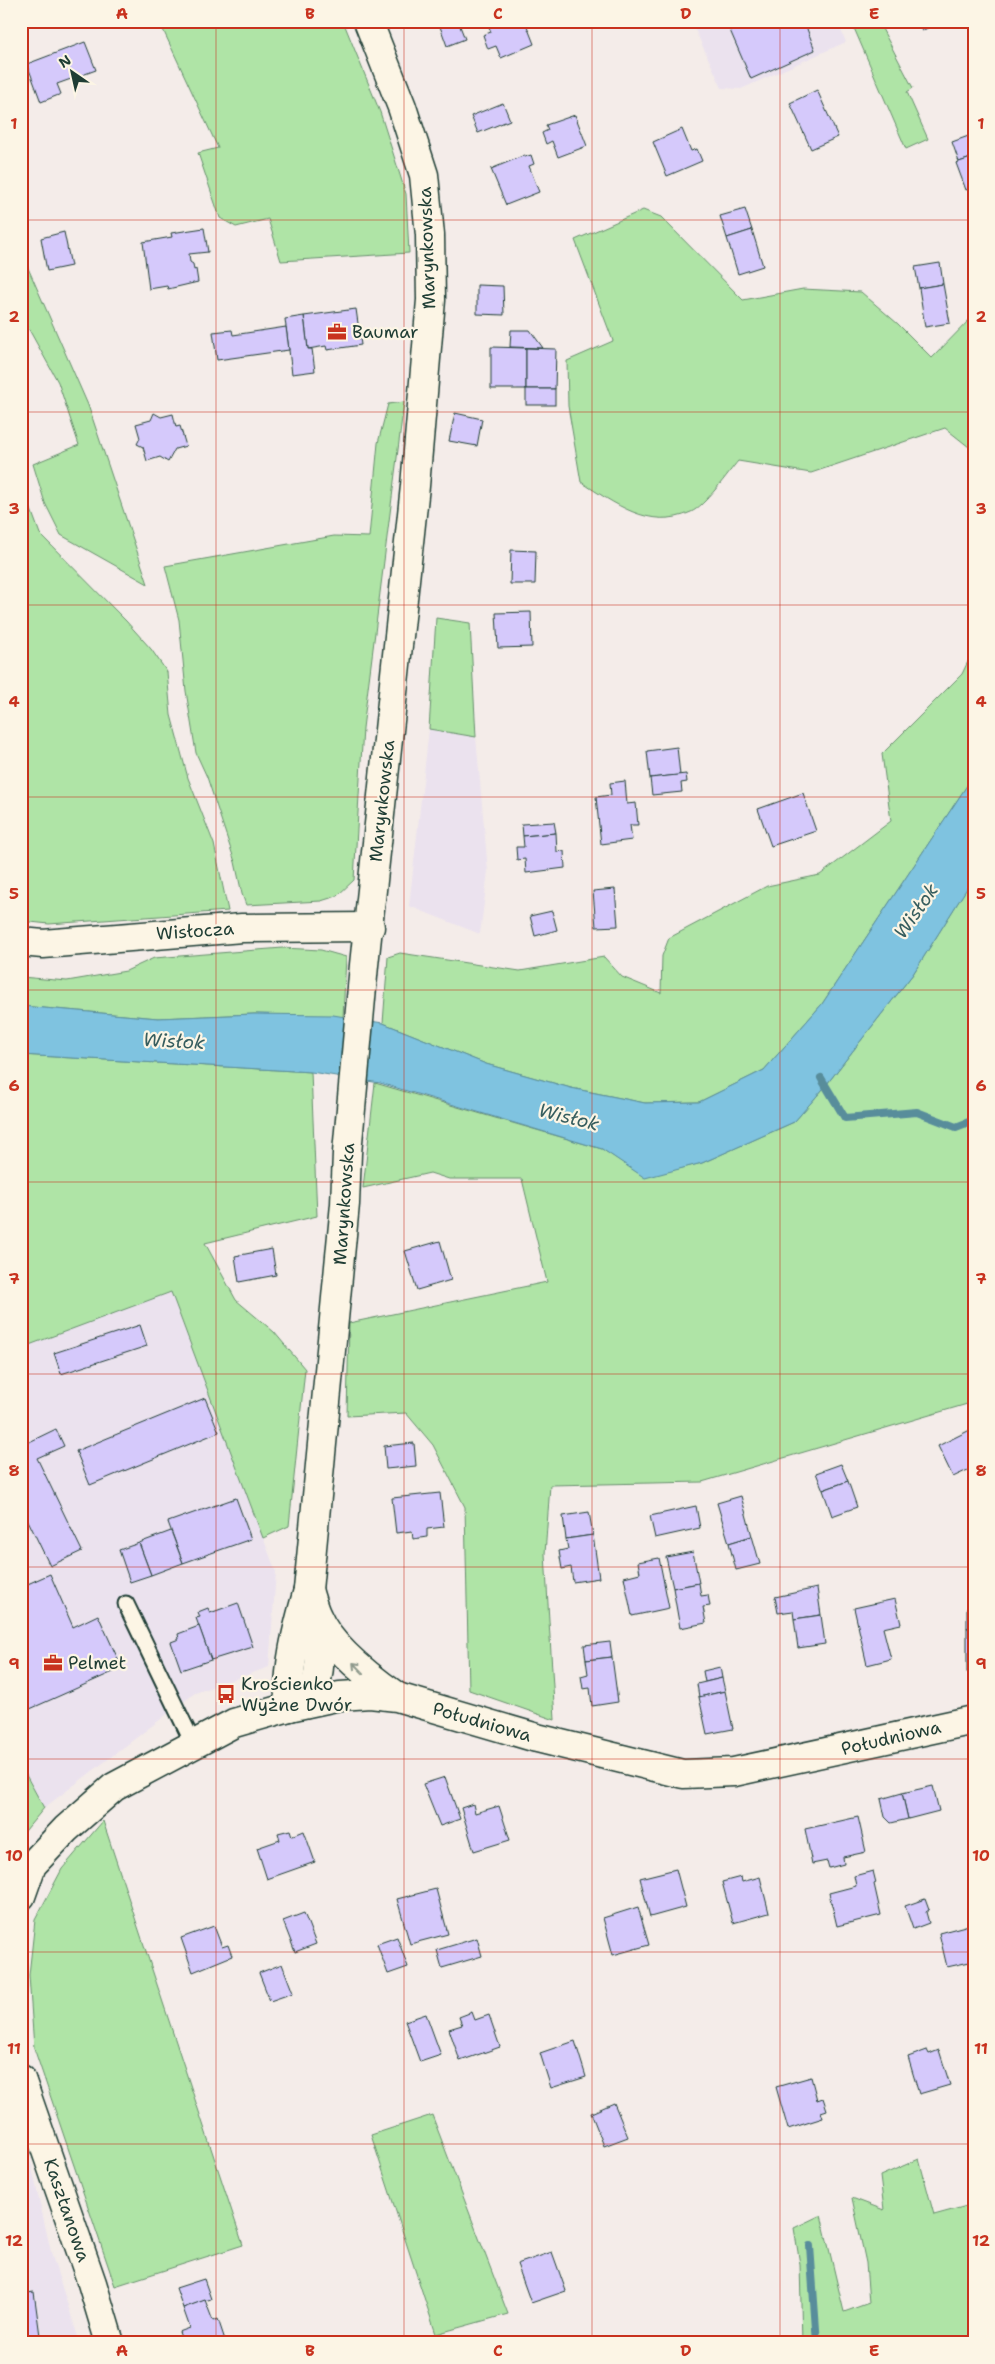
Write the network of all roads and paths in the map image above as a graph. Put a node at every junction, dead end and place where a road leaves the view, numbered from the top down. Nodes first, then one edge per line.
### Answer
1 (378, 29) edge
2 (370, 927) junction
3 (21, 942) edge
4 (308, 1590) junction
5 (126, 1604) dead end
6 (317, 1618) junction
7 (396, 1697) junction
8 (297, 1705) junction
9 (974, 1720) edge
10 (193, 1743) junction
11 (26, 1863) edge
12 (21, 1896) edge
13 (21, 2079) edge
14 (110, 2343) edge

1 - 2 street, Marynkowska
2 - 3 street, Wisłocza
2 - 4 street, Marynkowska
4 - 6 street, Marynkowska
4 - 8 street, Marynkowska
5 - 10 lane
7 -> 6 street, Marynkowska
6 - 8 street
7 - 8 street, Południowa
7 - 9 street, Południowa
8 - 10 street, Południowa
10 - 11 street, Południowa
11 - 12 street
13 - 14 street, Kasztanowa

